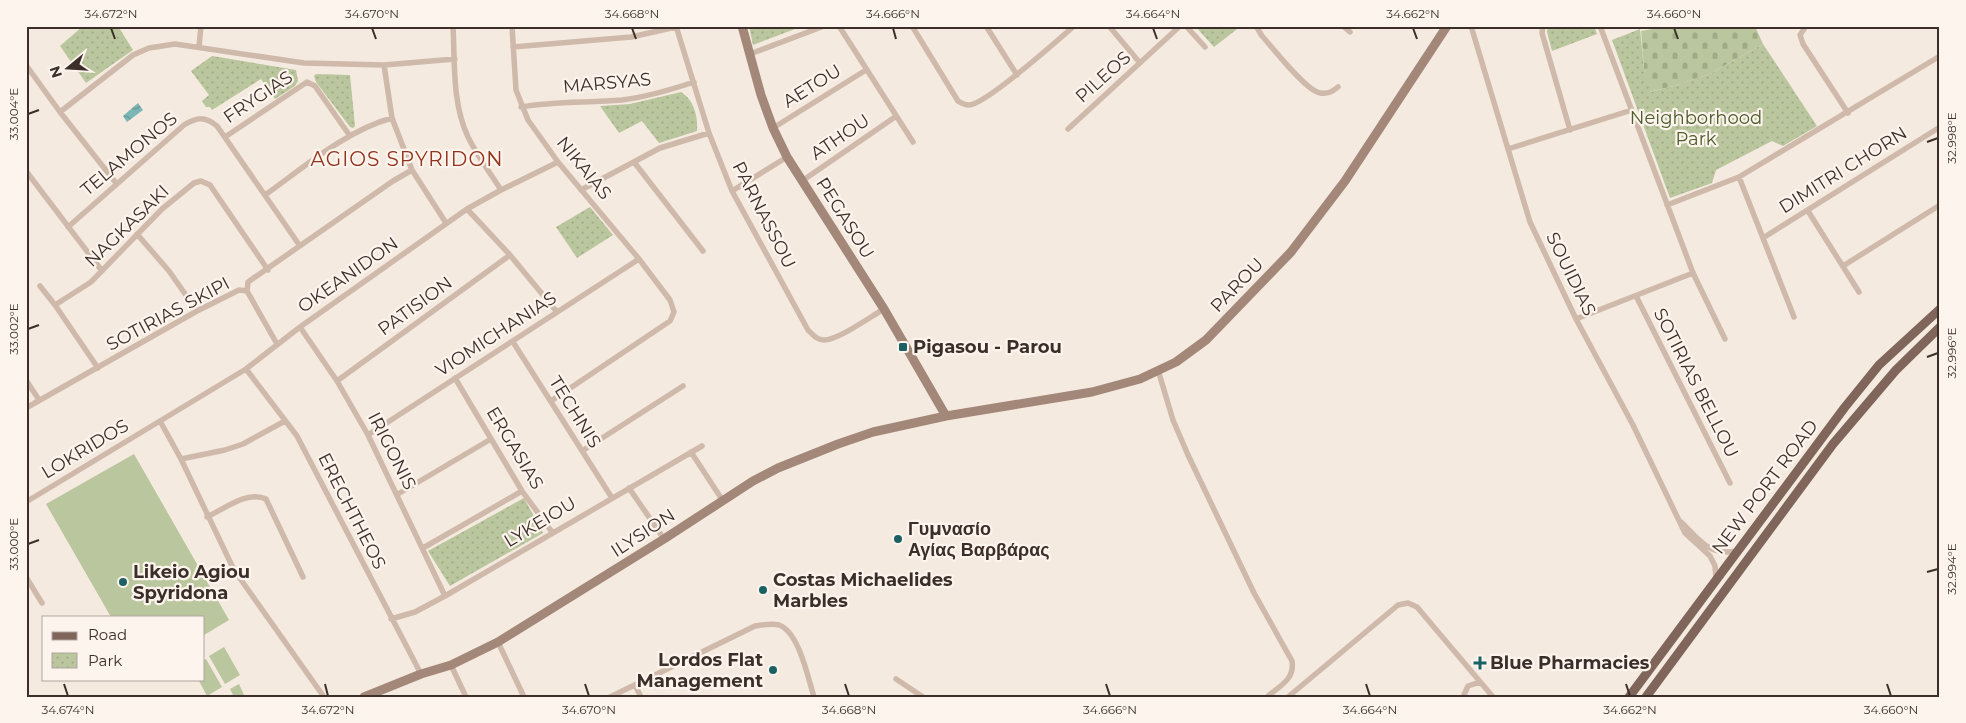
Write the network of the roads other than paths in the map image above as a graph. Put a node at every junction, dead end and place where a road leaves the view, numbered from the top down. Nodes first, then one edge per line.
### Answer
1 (201, 26) edge
2 (452, 26) edge
3 (512, 26) edge
4 (676, 26) edge
5 (742, 26) edge
6 (824, 26) edge
7 (839, 26) edge
8 (912, 26) edge
9 (986, 26) edge
10 (1074, 26) edge
11 (1109, 26) edge
12 (1180, 26) edge
13 (1186, 26) edge
14 (1256, 26) edge
15 (1343, 26) edge
16 (1447, 26) edge
17 (1471, 26) edge
18 (1543, 26) edge
19 (1600, 26) edge
20 (1806, 26) edge
21 (1350, 32) dead end
22 (513, 47) junction
23 (198, 48) junction
24 (1205, 48) dead end
25 (750, 54) junction
26 (1940, 56) edge
27 (455, 59) junction
28 (1140, 63) junction
29 (26, 65) edge
30 (384, 65) junction
31 (866, 70) junction
32 (1017, 75) junction
33 (694, 82) junction
34 (1338, 87) dead end
35 (521, 107) junction
36 (1632, 110) junction
37 (60, 112) junction
38 (1848, 113) junction
39 (896, 117) junction
40 (392, 118) junction
41 (1940, 127) edge
42 (773, 128) junction
43 (1068, 128) dead end
44 (1570, 130) junction
45 (709, 133) junction
46 (350, 136) junction
47 (225, 138) junction
48 (913, 142) dead end
49 (1508, 149) junction
50 (787, 157) junction
51 (558, 162) junction
52 (634, 162) junction
53 (412, 170) junction
54 (26, 171) edge
55 (1739, 178) junction
56 (802, 181) junction
57 (116, 182) junction
58 (501, 190) junction
59 (581, 190) junction
60 (732, 191) junction
61 (265, 195) junction
62 (1667, 205) junction
63 (1940, 205) edge
64 (467, 209) junction
65 (1808, 211) junction
66 (446, 223) junction
67 (68, 227) junction
68 (137, 234) junction
69 (1763, 238) junction
70 (300, 246) junction
71 (703, 251) dead end
72 (510, 255) junction
73 (639, 259) junction
74 (1843, 266) junction
75 (268, 270) junction
76 (102, 271) junction
77 (1693, 272) junction
78 (40, 286) dead end
79 (246, 292) junction
80 (1859, 292) dead end
81 (1636, 296) junction
82 (55, 305) junction
83 (884, 309) junction
84 (1940, 309) edge
85 (197, 311) junction
86 (557, 312) junction
87 (1794, 317) dead end
88 (1576, 319) junction
89 (1940, 326) edge
90 (300, 327) junction
91 (1726, 339) dead end
92 (513, 342) junction
93 (277, 344) junction
94 (98, 368) junction
95 (246, 369) junction
96 (1158, 370) junction
97 (455, 378) junction
98 (26, 380) edge
99 (337, 381) junction
100 (683, 386) dead end
101 (39, 400) junction
102 (551, 401) junction
103 (26, 408) edge
104 (946, 416) junction
105 (160, 421) junction
106 (285, 421) junction
107 (368, 435) junction
108 (491, 439) junction
109 (702, 446) dead end
110 (582, 451) junction
111 (691, 452) junction
112 (181, 459) junction
113 (1730, 483) dead end
114 (629, 488) junction
115 (522, 491) junction
116 (398, 494) junction
117 (612, 498) junction
118 (722, 501) junction
119 (26, 502) edge
120 (207, 517) junction
121 (1679, 520) junction
122 (552, 532) junction
123 (664, 539) junction
124 (423, 548) junction
125 (1737, 550) junction
126 (26, 577) edge
127 (303, 577) dead end
128 (1716, 579) junction
129 (445, 596) junction
130 (42, 603) dead end
131 (391, 619) junction
132 (498, 642) junction
133 (451, 665) junction
134 (421, 674) junction
135 (896, 679) dead end
136 (1480, 682) junction
137 (635, 685) junction
138 (324, 697) edge
139 (364, 697) edge
140 (466, 697) edge
141 (524, 697) edge
142 (610, 697) edge
143 (641, 697) edge
144 (814, 697) edge
145 (923, 697) edge
146 (1266, 697) edge
147 (1288, 697) edge
148 (1464, 697) edge
149 (1493, 697) edge
150 (1629, 697) edge
151 (1646, 697) edge

1 - 23 street
2 - 27 street
3 - 22 street, NIKAIAS
4 - 22 street
4 - 33 street, PARNASSOU
5 - 25 street, PEGASOU
6 - 25 street
7 - 31 street
8 - 32 street
9 - 32 street
10 - 32 street
11 - 28 street
12 - 28 street, PILEOS
13 - 24 street
14 - 34 street
15 - 21 street
16 - 96 street, PAROU
17 - 49 street, SOUIDIAS
18 - 44 street
19 - 36 street
20 - 38 street
22 - 35 street, NIKAIAS
23 - 30 street
23 - 37 street
25 - 42 street, PEGASOU
26 - 38 street
27 - 30 street
27 - 58 street
28 - 43 street, PILEOS
29 - 37 street
30 - 40 street
31 - 39 street
31 - 42 street, AETOU
33 - 35 street, MARSYAS
33 - 45 street, PARNASSOU
35 - 51 street, NIKAIAS
36 - 44 street
36 - 62 street
37 - 57 street
38 - 55 street
39 - 48 street
39 - 56 street, ATHOU
40 - 46 street
40 - 53 street
41 - 65 street, DIMITRI CHORN
42 - 50 street, PEGASOU
44 - 49 street
45 - 52 street
45 - 60 street, PARNASSOU
46 - 47 street, FRYGIAS
46 - 61 street
47 - 57 street, TELAMONOS
47 - 61 street, TELAMONOS
49 - 88 street, SOUIDIAS
50 - 56 street, PEGASOU
50 - 60 street
51 - 58 street, OKEANIDON
51 - 59 street, NIKAIAS
52 - 59 street
52 - 71 street
53 - 66 street
53 - 70 street, SOTIRIAS SKIPI
54 - 67 street
55 - 62 street
55 - 69 street
56 - 83 street, PEGASOU
57 - 67 street, TELAMONOS
58 - 64 street, OKEANIDON
59 - 73 street, NIKAIAS
60 - 83 street, PARNASSOU
61 - 70 street, TELAMONOS
62 - 77 street
63 - 74 street
64 - 66 street, OKEANIDON
64 - 72 street
65 - 69 street, DIMITRI CHORN
65 - 74 street
66 - 90 street, OKEANIDON
67 - 76 street
68 - 75 street, NAGKASAKI
68 - 76 street, NAGKASAKI
68 - 85 street
69 - 87 street
70 - 75 street, SOTIRIAS SKIPI
72 - 86 street
72 - 99 street, PATISION
73 - 86 street, VIOMICHANIAS
73 - 102 street, NIKAIAS
74 - 80 street
75 - 79 street, SOTIRIAS SKIPI
76 - 82 street, NAGKASAKI
77 - 81 street
77 - 91 street
78 - 82 street
79 - 85 street, SOTIRIAS SKIPI
79 - 93 street
81 - 88 street
81 - 113 street, SOTIRIAS BELLOU
82 - 94 street
83 - 104 street, PEGASOU
84 - 125 main road, NEW PORT ROAD
85 - 94 street, SOTIRIAS SKIPI
86 - 92 street, VIOMICHANIAS
88 - 121 street, SOUIDIAS
89 - 151 main road, NEW PORT ROAD
90 - 93 street, OKEANIDON
90 - 99 street, IRIGONIS
92 - 97 street, VIOMICHANIAS
92 - 102 street, TECHNIS
93 - 95 street, OKEANIDON
94 - 101 street, SOTIRIAS SKIPI
95 - 105 street, OKEANIDON
95 - 106 street, ERECHTHEOS
96 - 104 street, PAROU
96 - 146 street
97 - 107 street, VIOMICHANIAS
97 - 108 street, ERGASIAS
98 - 101 street
99 - 107 street, IRIGONIS
100 - 110 street
101 - 103 street, SOTIRIAS SKIPI
102 - 110 street, TECHNIS
104 - 118 street, ILYSION
105 - 112 street
105 - 119 street, LOKRIDOS
106 - 112 street
106 - 131 street, ERECHTHEOS
107 - 116 street, IRIGONIS
108 - 115 street, ERGASIAS
108 - 116 street
109 - 111 street, LYKEIOU
110 - 117 street, TECHNIS
111 - 114 street, LYKEIOU
111 - 118 street
112 - 120 street
114 - 117 street, LYKEIOU
114 - 123 street
115 - 122 street, ERGASIAS
115 - 124 street
116 - 124 street, IRIGONIS
117 - 122 street, LYKEIOU
118 - 123 street, ILYSION
120 - 127 street
120 - 138 street
121 - 125 street, SOUIDIAS
121 - 128 street, SOUIDIAS
122 - 129 street, LYKEIOU
123 - 132 street, ILYSION
124 - 129 street, IRIGONIS
125 - 128 main road, NEW PORT ROAD
126 - 130 street
128 - 150 main road, NEW PORT ROAD
129 - 131 street, LYKEIOU
131 - 134 street, ERECHTHEOS
132 - 133 street, ILYSION
132 - 141 street
133 - 134 street, ILYSION
133 - 140 street
134 - 139 street, ILYSION
135 - 145 street
136 - 147 street
136 - 148 street
136 - 149 street
137 - 142 street
137 - 143 street
137 - 144 street

